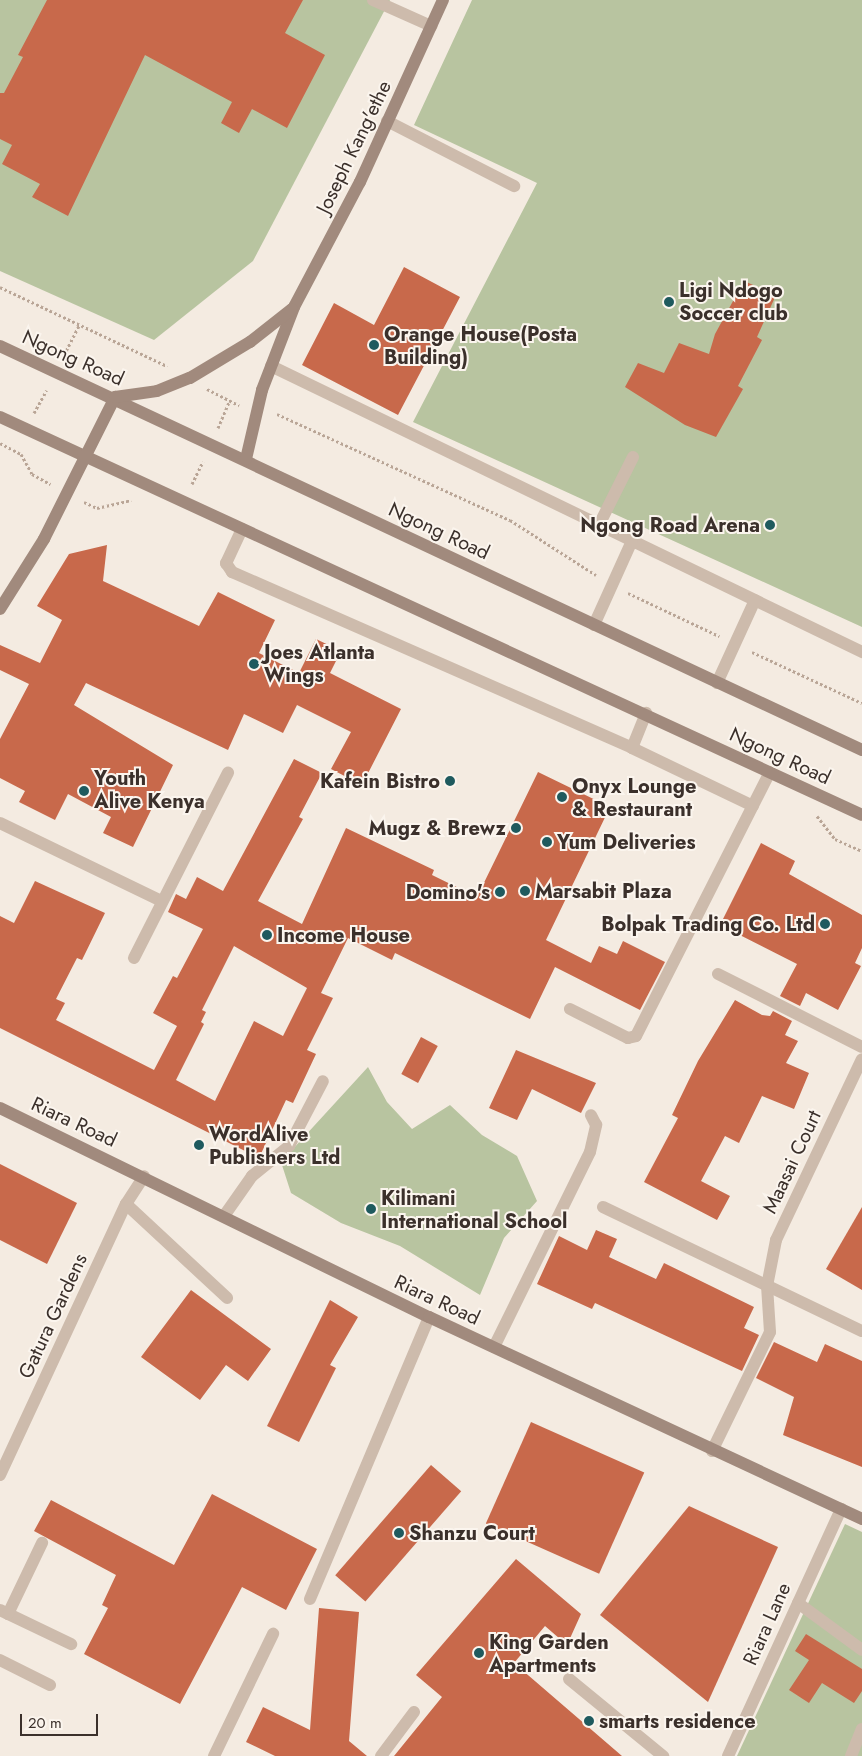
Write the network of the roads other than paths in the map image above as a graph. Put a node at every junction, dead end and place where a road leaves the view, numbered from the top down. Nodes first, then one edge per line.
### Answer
1 (373, 0) edge
2 (443, 0) edge
3 (431, 26) junction
4 (387, 121) junction
5 (514, 186) dead end
6 (294, 308) junction
7 (0, 346) edge
8 (271, 366) junction
9 (115, 397) junction
10 (0, 416) edge
11 (633, 457) dead end
12 (86, 458) junction
13 (246, 458) junction
14 (599, 525) junction
15 (242, 529) junction
16 (632, 541) junction
17 (755, 600) junction
18 (0, 608) edge
19 (594, 625) junction
20 (862, 652) edge
21 (717, 683) junction
22 (646, 713) junction
23 (632, 748) junction
24 (862, 750) edge
25 (770, 772) junction
26 (228, 773) dead end
27 (753, 806) junction
28 (862, 815) edge
29 (0, 823) edge
30 (161, 901) junction
31 (134, 958) dead end
32 (718, 974) dead end
33 (570, 1009) dead end
34 (862, 1047) edge
35 (862, 1059) edge
36 (323, 1081) dead end
37 (0, 1108) edge
38 (591, 1115) dead end
39 (144, 1176) junction
40 (126, 1204) junction
41 (603, 1207) dead end
42 (224, 1216) junction
43 (766, 1286) junction
44 (227, 1298) dead end
45 (428, 1317) junction
46 (862, 1332) edge
47 (494, 1347) junction
48 (712, 1451) junction
49 (0, 1475) edge
50 (841, 1509) junction
51 (862, 1519) edge
52 (42, 1543) dead end
53 (310, 1599) dead end
54 (798, 1603) junction
55 (4, 1612) edge
56 (274, 1634) dead end
57 (71, 1644) dead end
58 (862, 1650) edge
59 (0, 1660) edge
60 (569, 1679) dead end
61 (50, 1685) dead end
62 (414, 1712) dead end
63 (862, 1729) edge
64 (214, 1756) edge
65 (381, 1756) edge
66 (663, 1756) edge
67 (728, 1756) edge
68 (852, 1756) edge

1 - 3 street
2 - 3 main road, Joseph Kang'ethe
3 - 4 main road, Joseph Kang'ethe
4 - 5 street
4 - 6 main road, Joseph Kang'ethe
6 - 8 main road, Joseph Kang'ethe
6 - 9 main road
7 - 9 main road, Ngong Road
8 - 13 main road, Joseph Kang'ethe
8 - 14 street
9 - 12 main road
9 - 13 main road, Ngong Road
10 - 12 main road, Ngong Road
11 - 14 street
12 - 15 main road, Ngong Road
12 - 18 main road
13 - 19 main road, Ngong Road
14 - 16 street
15 - 22 main road, Ngong Road
15 - 23 street
16 - 17 street
16 - 19 street
17 - 20 street
17 - 21 street
19 - 21 main road, Ngong Road
21 - 24 main road, Ngong Road
22 - 23 street
22 - 25 main road, Ngong Road
23 - 27 street
25 - 27 street
25 - 28 main road, Ngong Road
26 - 30 street
27 - 33 street
29 - 30 street
30 - 31 street
32 - 34 street
35 - 43 street, Maasai Court
36 - 42 street
37 - 39 main road, Riara Road
38 - 47 street
39 - 40 street, Gatura Gardens
39 - 42 main road, Riara Road
40 - 44 street
40 - 49 street, Gatura Gardens
41 - 43 street
42 - 45 main road, Riara Road
43 - 46 street
43 - 48 street, Maasai Court
45 - 47 main road, Riara Road
45 - 53 street
47 - 48 main road, Riara Road
48 - 50 main road, Riara Road
50 - 51 main road, Riara Road
50 - 54 street, Riara Lane
52 - 55 street
54 - 58 street
54 - 67 street, Riara Lane
55 - 57 street
56 - 64 street
59 - 61 street
60 - 66 street
62 - 65 street
63 - 68 street

